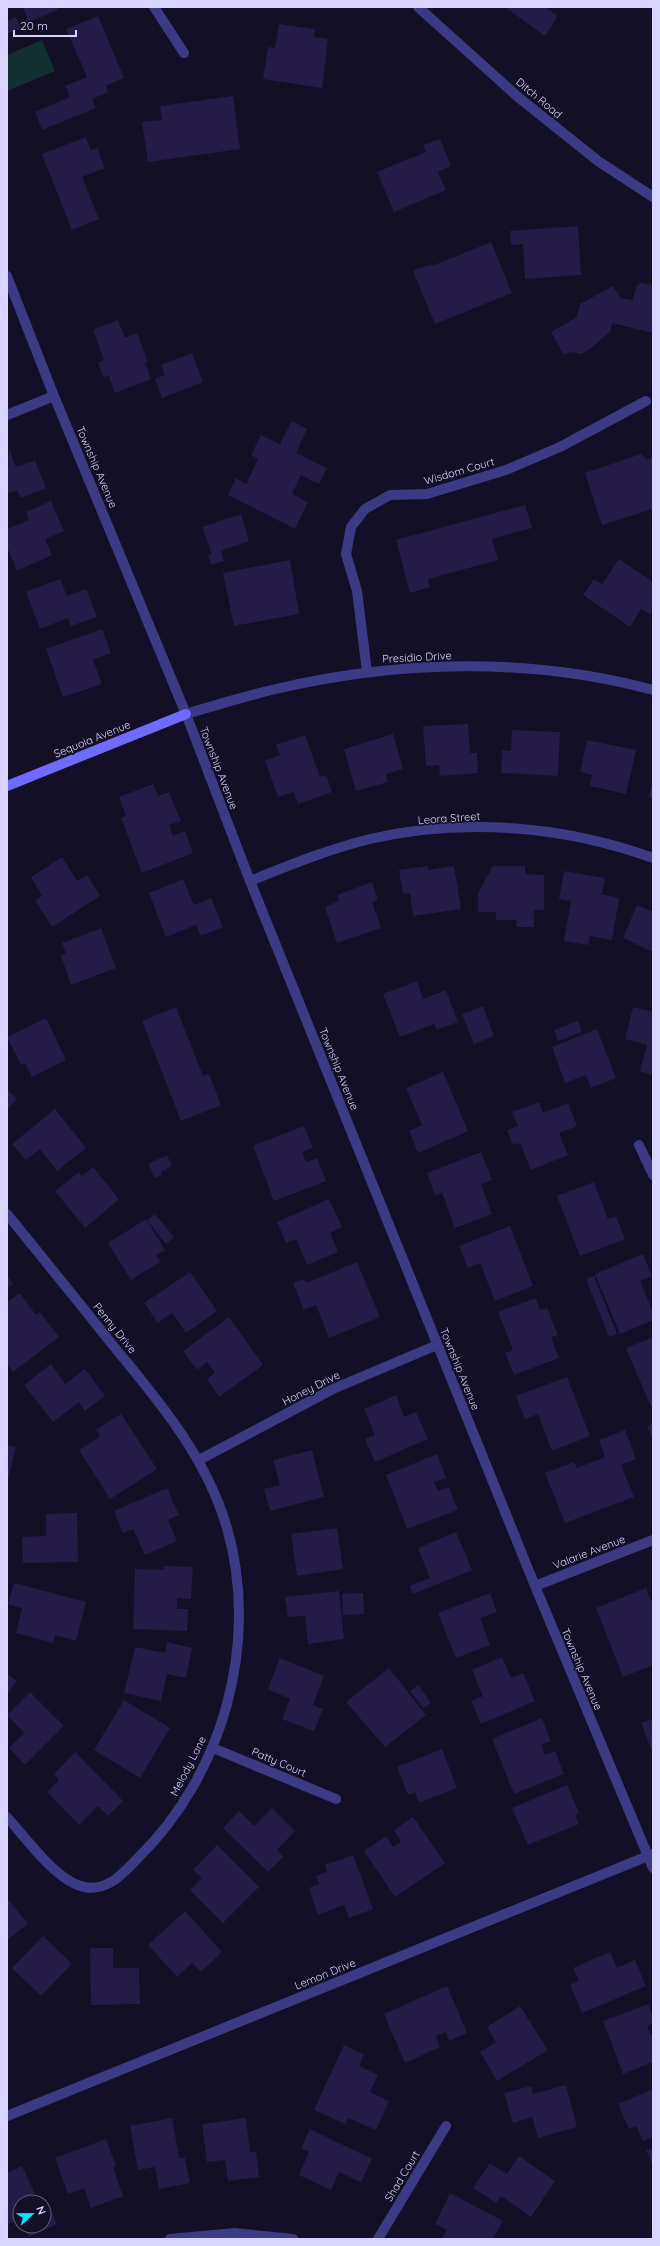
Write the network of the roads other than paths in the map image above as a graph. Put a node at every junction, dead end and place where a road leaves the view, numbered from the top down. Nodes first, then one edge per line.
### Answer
1 (154, 7) edge
2 (418, 7) edge
3 (184, 53) dead end
4 (653, 197) edge
5 (7, 276) edge
6 (54, 396) junction
7 (646, 401) dead end
8 (7, 415) edge
9 (367, 672) junction
10 (653, 690) edge
11 (186, 714) junction
12 (7, 786) edge
13 (653, 858) edge
14 (250, 881) junction
15 (639, 1145) dead end
16 (653, 1175) edge
17 (7, 1214) edge
18 (437, 1345) junction
19 (199, 1460) junction
20 (653, 1540) edge
21 (535, 1586) junction
22 (213, 1748) junction
23 (336, 1799) dead end
24 (7, 1817) edge
25 (650, 1855) edge
26 (653, 1868) edge
27 (7, 2116) edge
28 (446, 2126) dead end
29 (170, 2239) edge
30 (293, 2239) edge
31 (378, 2239) edge

1 - 3 street
2 - 4 street, Ditch Road
5 - 6 street, Township Avenue
6 - 8 street
6 - 11 street, Township Avenue
7 - 9 street, Wisdom Court
9 - 10 street, Presidio Drive
9 - 11 street, Presidio Drive
11 - 12 street, Sequoia Avenue
11 - 14 street, Township Avenue
13 - 14 street, Leora Street
14 - 18 street, Township Avenue
15 - 16 street
17 - 19 street, Penny Drive
18 - 19 street, Honey Drive
18 - 21 street, Township Avenue
19 - 22 street, Melody Lane
20 - 21 street, Valarie Avenue
21 - 25 street, Township Avenue
22 - 23 street, Patty Court
22 - 24 street, Melody Lane
25 - 26 street, Township Avenue
25 - 27 street, Lemon Drive
28 - 31 street, Shad Court
29 - 30 street

